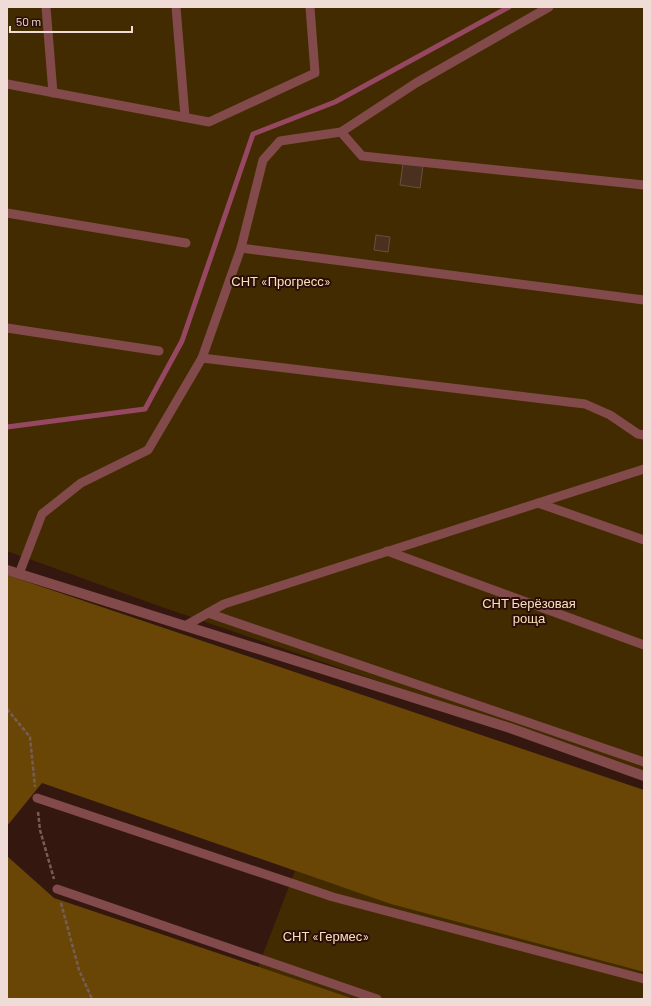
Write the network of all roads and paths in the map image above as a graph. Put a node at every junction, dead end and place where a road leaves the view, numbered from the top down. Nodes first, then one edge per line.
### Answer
1 (46, 7) edge
2 (176, 7) edge
3 (310, 7) edge
4 (549, 7) edge
5 (7, 84) edge
6 (53, 93) junction
7 (185, 117) junction
8 (341, 132) junction
9 (644, 185) edge
10 (7, 213) edge
11 (186, 243) dead end
12 (241, 248) junction
13 (644, 300) edge
14 (7, 328) edge
15 (159, 352) dead end
16 (202, 358) junction
17 (644, 435) edge
18 (644, 469) edge
19 (538, 503) junction
20 (644, 540) edge
21 (387, 551) junction
22 (7, 570) edge
23 (19, 574) junction
24 (208, 613) junction
25 (185, 626) junction
26 (644, 645) edge
27 (7, 708) edge
28 (644, 762) edge
29 (644, 776) edge
30 (37, 798) junction
31 (57, 889) junction
32 (644, 979) edge
33 (92, 999) edge
34 (377, 999) edge

1 - 6 lane
2 - 7 lane
3 - 7 lane
4 - 8 lane
5 - 6 lane
6 - 7 lane
8 - 9 lane
8 - 12 lane
10 - 11 lane
12 - 13 lane
12 - 16 lane
14 - 15 lane
16 - 17 lane
16 - 23 lane
18 - 19 lane
19 - 20 lane
19 - 21 lane
21 - 24 lane
21 - 26 lane
22 - 23 street
23 - 25 street
24 - 25 lane
24 - 28 lane
25 - 29 street
27 - 30 path
30 - 31 path
30 - 32 lane
31 - 33 path
31 - 34 lane

